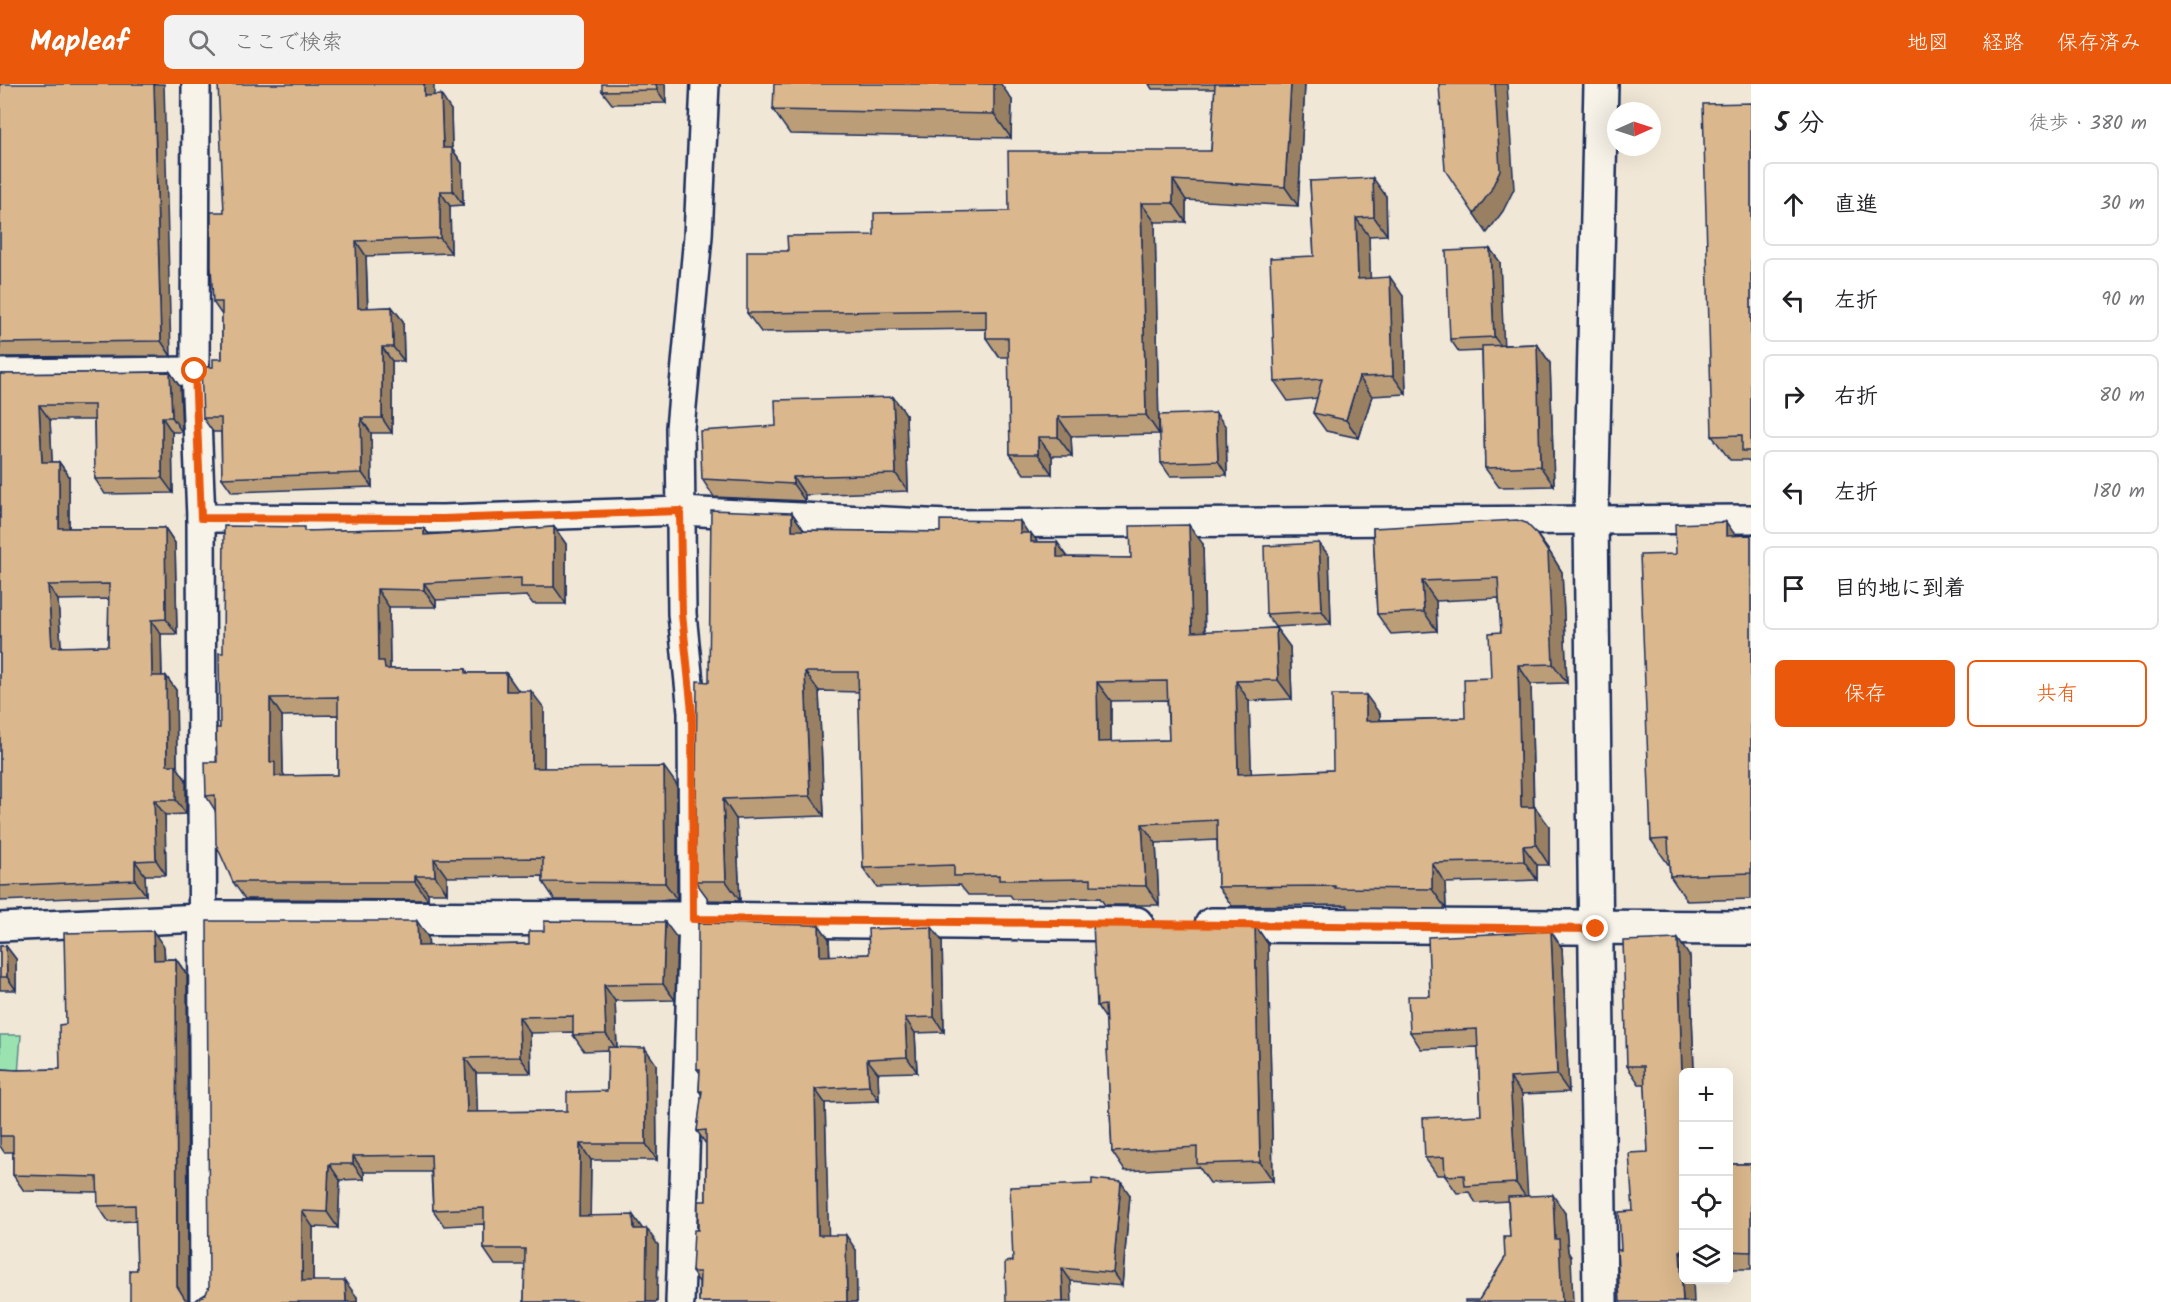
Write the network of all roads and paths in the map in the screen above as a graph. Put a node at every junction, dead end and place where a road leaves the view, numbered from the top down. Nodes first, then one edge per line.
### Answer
1 (196, 84) edge
2 (705, 84) edge
3 (1601, 84) edge
4 (195, 371) junction
5 (0, 373) edge
6 (680, 511) junction
7 (201, 518) junction
8 (1592, 519) junction
9 (1751, 519) edge
10 (202, 918) junction
11 (693, 919) junction
12 (0, 927) edge
13 (1751, 928) edge
14 (1596, 929) junction
15 (204, 1302) edge
16 (680, 1302) edge
17 (1600, 1302) edge

1 - 4 street
2 - 6 street
3 - 8 street
4 - 5 street
4 - 7 street
6 - 7 street
6 - 8 street
6 - 11 street
7 - 10 street
8 - 9 street
8 - 14 street
10 - 11 street
10 - 12 street
10 - 15 street
11 - 14 street
11 - 16 street
13 - 14 street
14 - 17 street

